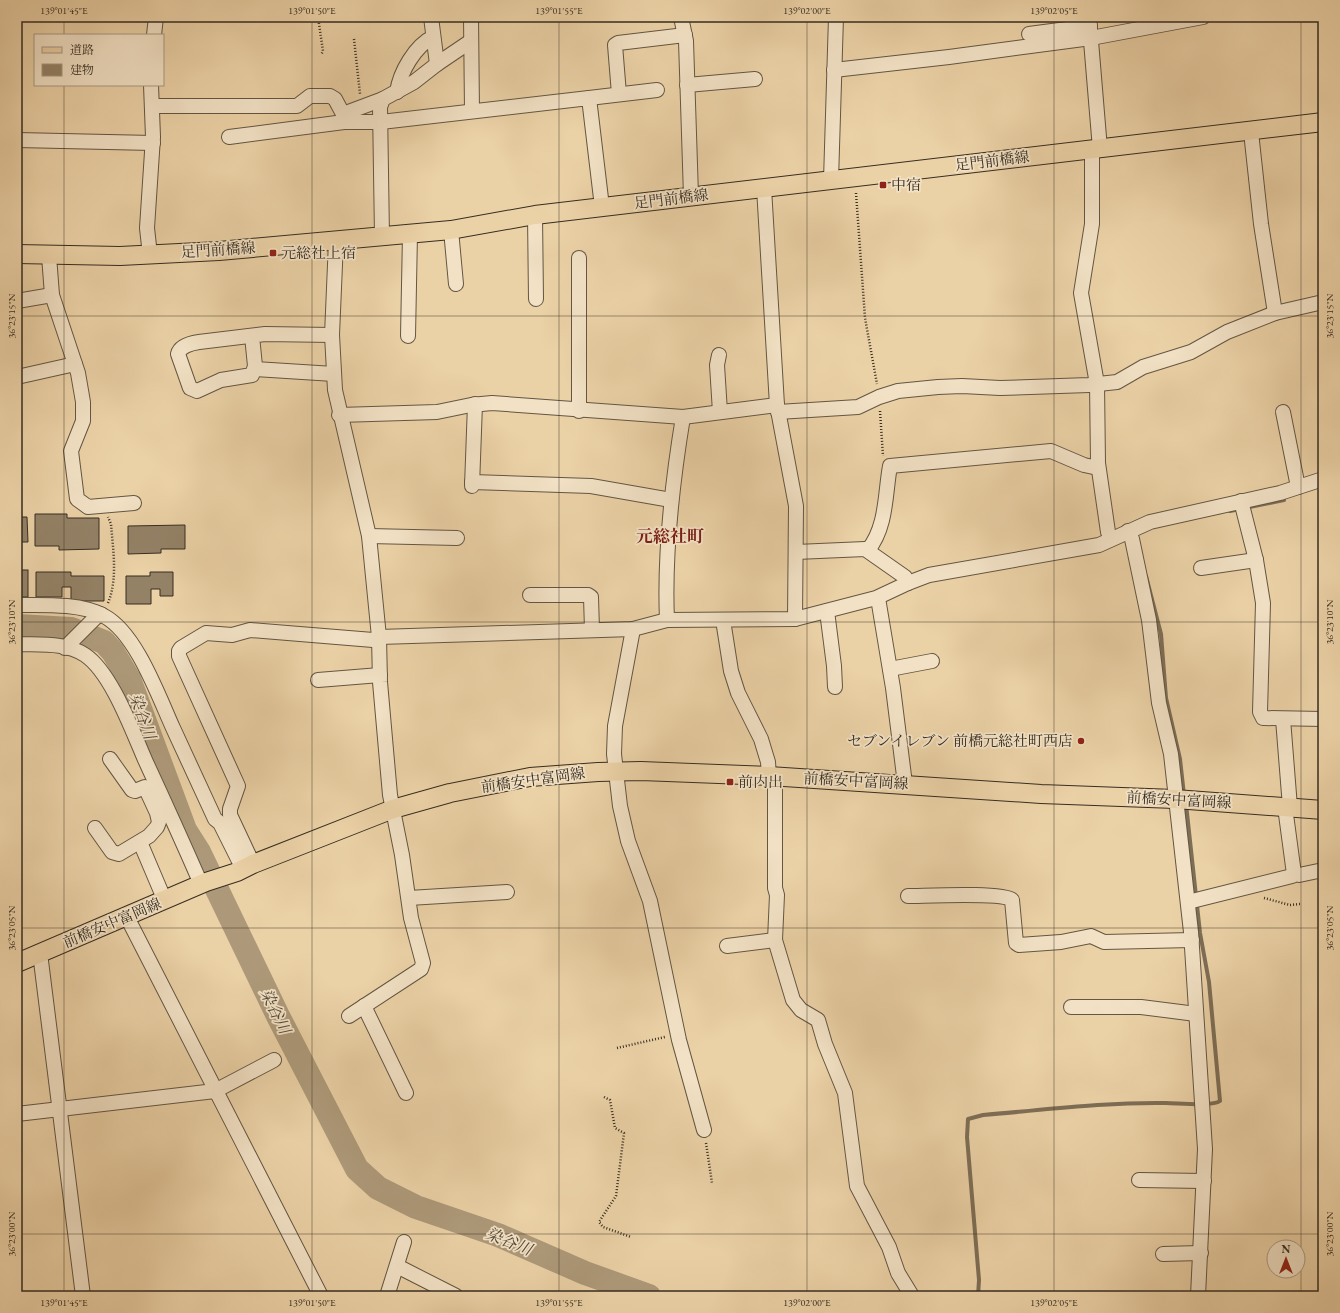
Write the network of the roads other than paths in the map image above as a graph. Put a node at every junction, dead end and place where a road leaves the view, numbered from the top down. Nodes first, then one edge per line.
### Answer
1 (156, 17) edge
2 (431, 17) edge
3 (471, 17) edge
4 (681, 17) edge
5 (836, 17) edge
6 (1203, 17) edge
7 (1090, 27) edge
8 (154, 34) edge
9 (1029, 34) dead end
10 (685, 35) junction
11 (433, 37) junction
12 (471, 41) junction
13 (437, 64) junction
14 (834, 70) junction
15 (755, 79) dead end
16 (687, 84) junction
17 (151, 86) edge
18 (657, 90) dead end
19 (396, 92) junction
20 (619, 94) junction
21 (589, 98) junction
22 (383, 99) junction
23 (152, 106) junction
24 (472, 111) junction
25 (344, 118) junction
26 (381, 122) junction
27 (1323, 122) edge
28 (1250, 132) junction
29 (228, 136) dead end
30 (17, 140) edge
31 (153, 143) junction
32 (1096, 149) junction
33 (831, 180) junction
34 (764, 188) junction
35 (690, 196) junction
36 (602, 207) junction
37 (536, 214) junction
38 (450, 230) junction
39 (410, 234) junction
40 (382, 237) junction
41 (336, 241) junction
42 (17, 254) edge
43 (150, 255) junction
44 (49, 256) junction
45 (579, 258) dead end
46 (456, 284) dead end
47 (52, 295) junction
48 (536, 299) dead end
49 (17, 301) edge
50 (1323, 302) edge
51 (1275, 313) junction
52 (332, 335) junction
53 (252, 336) junction
54 (408, 336) dead end
55 (719, 355) dead end
56 (75, 364) junction
57 (255, 369) junction
58 (334, 374) junction
59 (17, 377) edge
60 (1098, 384) junction
61 (475, 404) junction
62 (777, 409) junction
63 (579, 411) junction
64 (720, 412) junction
65 (1283, 412) dead end
66 (339, 415) junction
67 (683, 417) junction
68 (1098, 468) junction
69 (1323, 479) edge
70 (1298, 487) junction
71 (671, 500) junction
72 (1241, 501) junction
73 (134, 503) dead end
74 (1128, 531) junction
75 (368, 536) junction
76 (457, 538) dead end
77 (1111, 539) junction
78 (868, 550) junction
79 (796, 552) junction
80 (1256, 560) junction
81 (1201, 568) dead end
82 (908, 582) junction
83 (530, 595) dead end
84 (878, 598) junction
85 (17, 605) edge
86 (827, 610) junction
87 (98, 616) junction
88 (795, 619) junction
89 (667, 620) junction
90 (723, 620) junction
91 (633, 629) junction
92 (592, 630) junction
93 (379, 636) junction
94 (17, 644) edge
95 (66, 646) junction
96 (932, 661) dead end
97 (890, 669) junction
98 (380, 675) junction
99 (318, 680) dead end
100 (835, 687) dead end
101 (1284, 719) junction
102 (1323, 719) edge
103 (110, 759) dead end
104 (616, 771) junction
105 (772, 776) junction
106 (905, 784) junction
107 (1175, 799) junction
108 (1287, 807) junction
109 (393, 809) junction
110 (1323, 810) edge
111 (95, 828) dead end
112 (140, 842) junction
113 (244, 868) junction
114 (1323, 870) edge
115 (1294, 874) junction
116 (204, 883) junction
117 (507, 892) dead end
118 (908, 896) dead end
119 (409, 898) junction
120 (165, 901) junction
121 (1188, 902) junction
122 (127, 918) junction
123 (775, 940) junction
124 (1192, 940) junction
125 (727, 946) dead end
126 (38, 954) junction
127 (17, 963) edge
128 (364, 1006) junction
129 (1071, 1006) dead end
130 (1196, 1014) junction
131 (349, 1016) dead end
132 (274, 1060) dead end
133 (215, 1091) junction
134 (406, 1093) dead end
135 (60, 1110) junction
136 (17, 1114) edge
137 (704, 1130) road end
138 (1139, 1180) dead end
139 (1204, 1181) junction
140 (404, 1242) dead end
141 (1201, 1253) junction
142 (1163, 1254) dead end
143 (396, 1266) junction
144 (83, 1296) edge
145 (321, 1296) edge
146 (387, 1296) edge
147 (456, 1296) edge
148 (912, 1296) edge
149 (1199, 1296) edge

1 - 8 street
2 - 11 street
3 - 12 street
4 - 10 street
5 - 14 street
6 - 7 street
7 - 9 street
7 - 14 street
7 - 32 street
10 - 16 street
10 - 20 street
11 - 13 street
11 - 19 street
12 - 13 street
12 - 24 street
13 - 19 street
14 - 33 street
15 - 16 street
16 - 35 street
17 - 23 street
18 - 20 street
19 - 22 street
20 - 21 street
21 - 24 street
21 - 36 street
22 - 25 street
22 - 26 street
23 - 25 street
23 - 31 street
24 - 26 street
25 - 26 street
25 - 29 street
26 - 40 street
27 - 28 main road, 足門前橋線
28 - 32 main road, 足門前橋線
28 - 51 street
30 - 31 street
31 - 43 street
32 - 33 main road, 足門前橋線
32 - 60 street
33 - 34 main road, 足門前橋線
34 - 35 main road, 足門前橋線
34 - 62 street
35 - 36 main road, 足門前橋線
36 - 37 main road, 足門前橋線
37 - 38 main road, 足門前橋線
37 - 48 street
38 - 39 main road, 足門前橋線
38 - 46 street
39 - 40 main road, 足門前橋線
39 - 54 street
40 - 41 main road, 足門前橋線
41 - 43 main road, 足門前橋線
41 - 52 street
42 - 44 main road, 足門前橋線
43 - 44 main road, 足門前橋線
44 - 47 street
45 - 63 street
47 - 49 street
47 - 56 street
50 - 51 street
51 - 60 street
52 - 53 street
52 - 58 street
53 - 57 street
53 - 57 street
55 - 64 street
56 - 59 street
56 - 73 street
57 - 58 street
58 - 66 street
60 - 62 street
60 - 68 street
61 - 63 street
61 - 66 street
61 - 71 street
62 - 64 street
62 - 79 street
63 - 67 street
64 - 67 street
65 - 70 street
66 - 75 street
67 - 71 street
68 - 77 street
68 - 78 street
69 - 70 street
70 - 72 street
71 - 89 street
72 - 74 street
72 - 80 street
74 - 77 street
74 - 107 street
75 - 76 street
75 - 93 street
77 - 82 street
78 - 79 street
78 - 82 street
79 - 88 street
80 - 81 street
80 - 101 street
82 - 84 street
83 - 92 street
84 - 86 street
84 - 97 street
85 - 87 street
86 - 88 street
86 - 100 street
87 - 95 street
87 - 113 street
88 - 90 street
89 - 90 street
89 - 91 street
90 - 105 street
91 - 92 street
91 - 104 street
92 - 93 street
93 - 98 street
93 - 113 street
94 - 95 street
95 - 116 street
96 - 97 street
97 - 106 street
98 - 99 street
98 - 109 street
101 - 102 street
101 - 108 street
103 - 112 street
104 - 105 main road, 前橋安中富岡線
104 - 109 main road, 前橋安中富岡線
104 - 137 street
105 - 106 main road, 前橋安中富岡線
105 - 123 street
106 - 107 main road, 前橋安中富岡線
107 - 108 main road, 前橋安中富岡線
107 - 121 street
108 - 110 main road, 前橋安中富岡線
108 - 115 street
109 - 113 main road, 前橋安中富岡線
109 - 119 street
111 - 112 street
112 - 120 street
113 - 116 main road, 前橋安中富岡線
114 - 115 street
115 - 121 street
116 - 120 main road, 前橋安中富岡線
117 - 119 street
118 - 124 street
119 - 128 street
120 - 122 main road, 前橋安中富岡線
121 - 124 street
122 - 126 main road, 前橋安中富岡線
122 - 133 street
123 - 125 street
123 - 148 street
124 - 130 street
126 - 127 main road, 前橋安中富岡線
126 - 135 street
128 - 131 street
128 - 134 street
129 - 130 street
130 - 139 street
132 - 133 street
133 - 135 street
133 - 145 street
135 - 136 street
135 - 144 street
138 - 139 street
139 - 141 street
140 - 143 street
141 - 142 street
141 - 149 street
143 - 146 street
143 - 147 street

